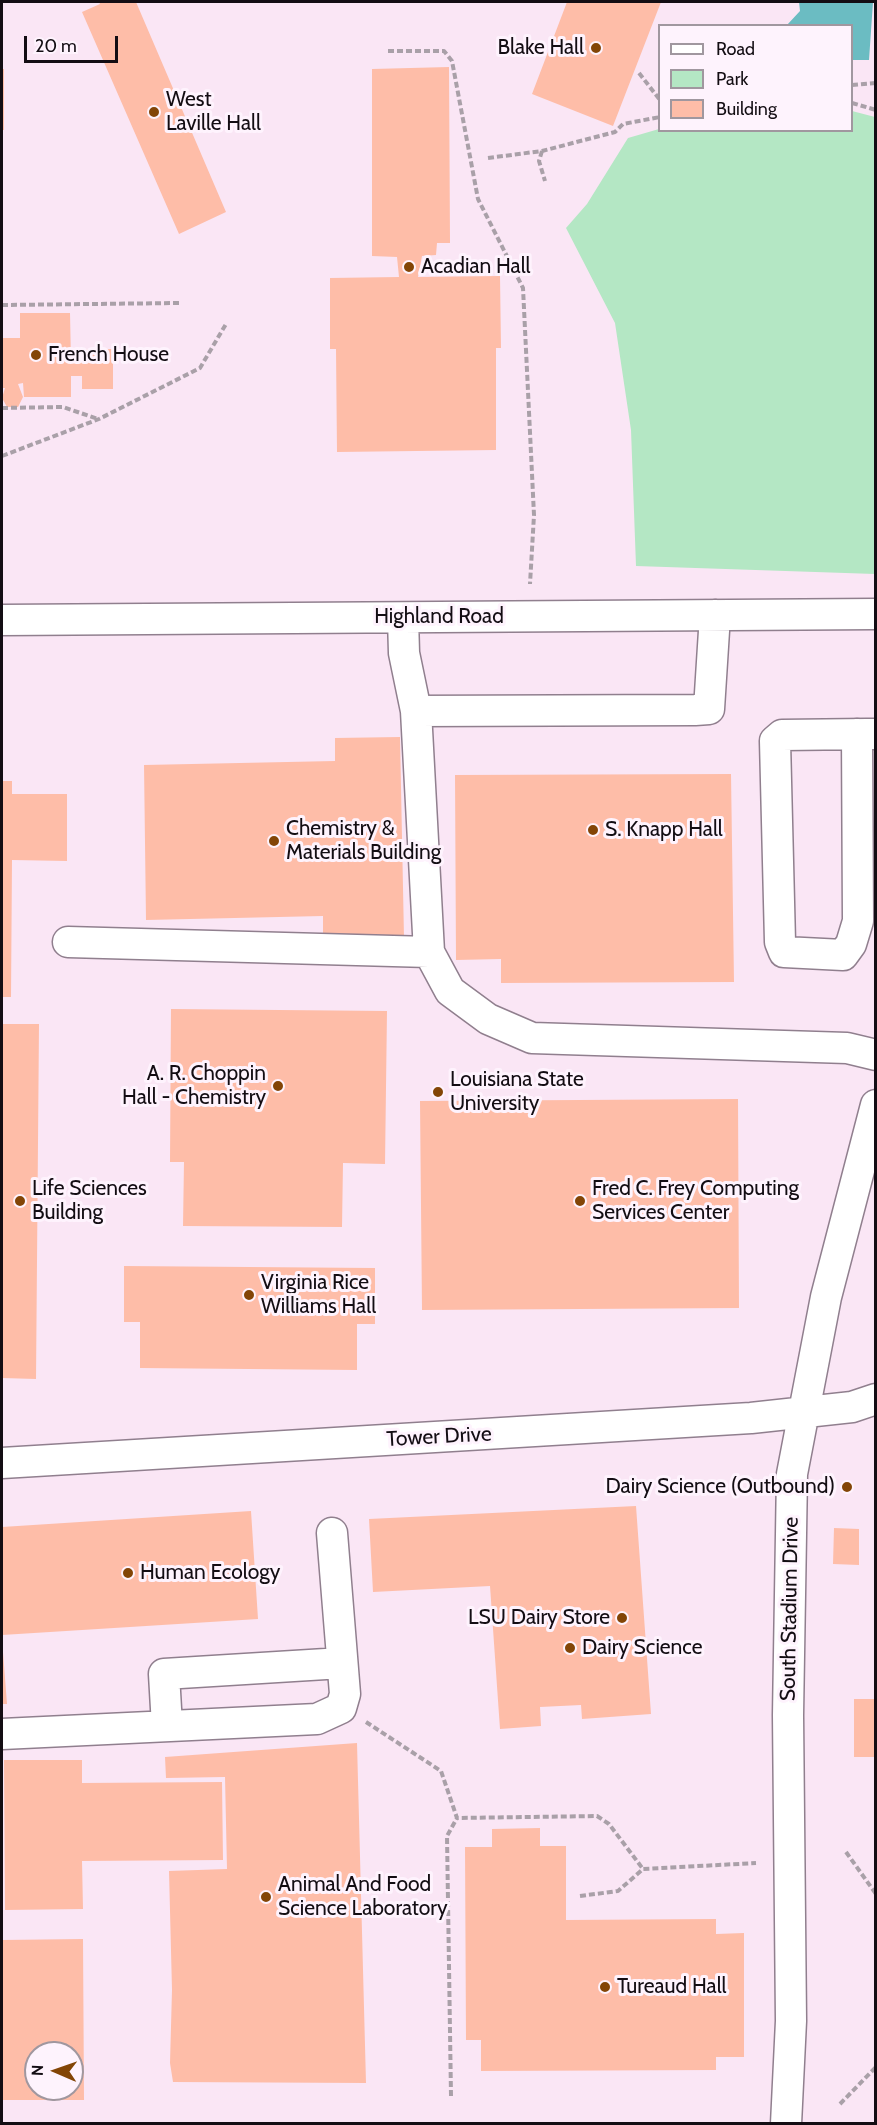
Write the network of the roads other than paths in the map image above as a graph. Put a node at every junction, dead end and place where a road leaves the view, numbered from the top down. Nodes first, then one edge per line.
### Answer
1 (876, 614) edge
2 (715, 615) junction
3 (403, 618) junction
4 (2, 620) edge
5 (416, 711) junction
6 (866, 734) edge
7 (68, 942) dead end
8 (429, 952) junction
9 (876, 1054) edge
10 (876, 1104) edge
11 (876, 1399) edge
12 (804, 1412) junction
13 (2, 1462) edge
14 (332, 1533) dead end
15 (342, 1663) junction
16 (167, 1726) junction
17 (2, 1734) edge
18 (786, 2124) edge

1 - 2 street, Highland Road
2 - 3 street, Highland Road
2 - 5 street
3 - 4 street, Highland Road
3 - 5 street
5 - 8 street
6 - 6 street
7 - 8 street
8 - 9 street
10 - 12 street, South Stadium Drive
11 - 12 street, Tower Drive
12 - 13 street, Tower Drive
12 - 18 street, South Stadium Drive
14 - 15 street
15 - 16 street
15 - 16 street
16 - 17 street

